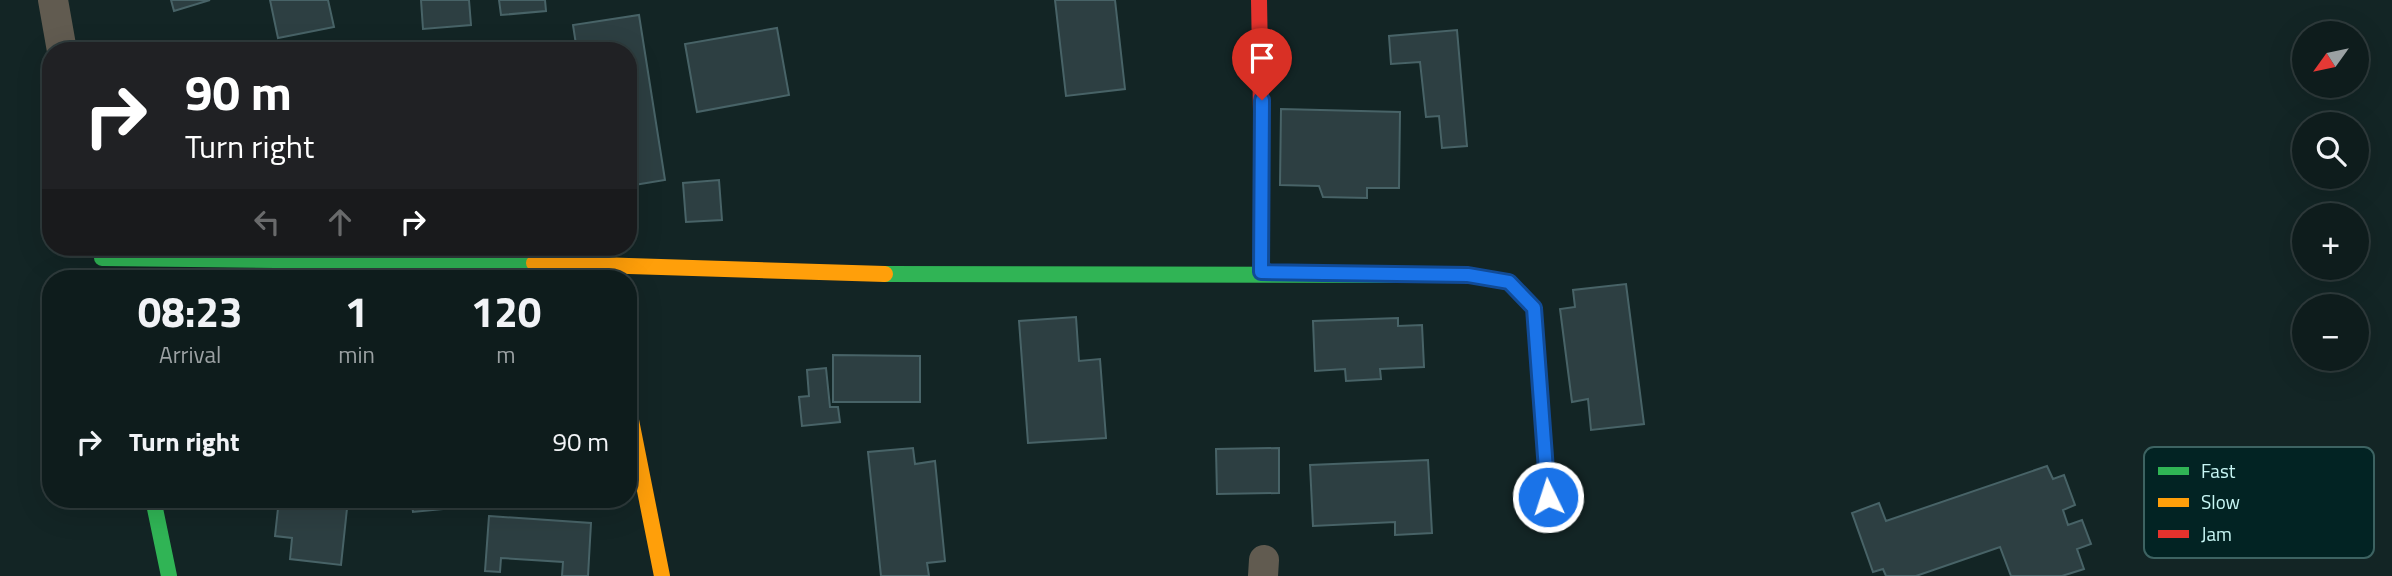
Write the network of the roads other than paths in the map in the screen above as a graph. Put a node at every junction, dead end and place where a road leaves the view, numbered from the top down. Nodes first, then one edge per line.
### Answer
1 (52, 0) edge
2 (1259, 0) edge
3 (60, 42) edge
4 (103, 261) edge
5 (552, 270) edge
6 (637, 272) edge
7 (1261, 272) junction
8 (637, 450) edge
9 (155, 508) edge
10 (1550, 524) dead end
11 (169, 576) edge
12 (662, 576) edge

1 - 3 street
2 - 7 street
4 - 5 street
6 - 7 street
7 - 10 street
8 - 12 street
9 - 11 street

